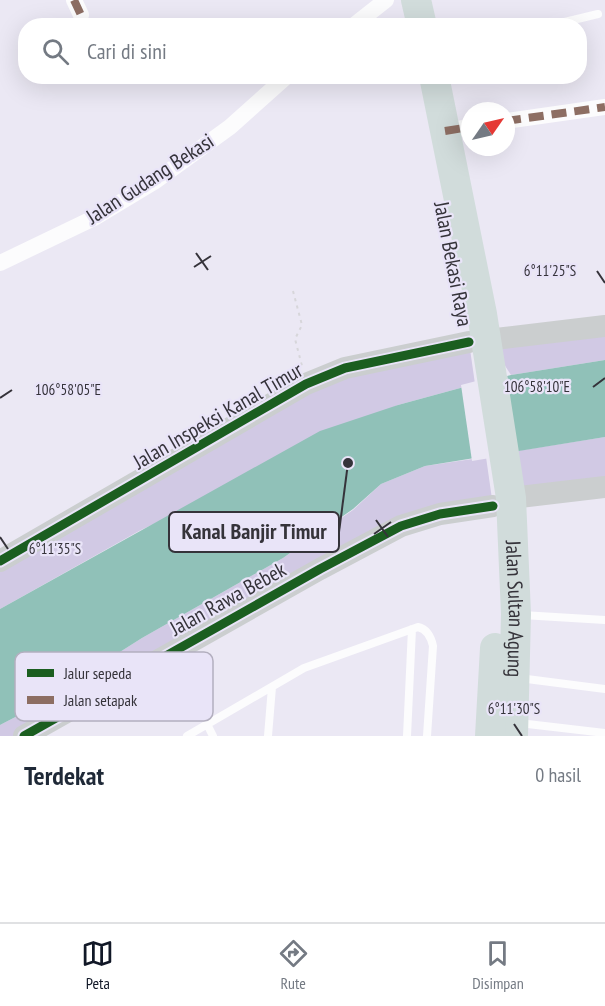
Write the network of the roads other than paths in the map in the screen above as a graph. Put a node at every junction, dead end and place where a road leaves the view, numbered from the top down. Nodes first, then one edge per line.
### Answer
1 (386, 0) edge
2 (401, 0) edge
3 (416, 0) edge
4 (598, 14) dead end
5 (363, 18) edge
6 (404, 18) edge
7 (420, 18) edge
8 (581, 18) edge
9 (278, 84) edge
10 (418, 84) edge
11 (437, 84) edge
12 (605, 107) edge
13 (515, 120) edge
14 (457, 129) edge
15 (0, 263) edge
16 (605, 326) edge
17 (479, 346) junction
18 (605, 487) edge
19 (501, 494) junction
20 (0, 561) edge
21 (516, 614) junction
22 (605, 620) edge
23 (412, 628) junction
24 (177, 652) edge
25 (515, 677) junction
26 (272, 687) junction
27 (605, 689) edge
28 (56, 721) edge
29 (212, 721) edge
30 (213, 721) edge
31 (207, 724) junction
32 (505, 731) edge
33 (35, 733) edge
34 (605, 733) edge
35 (187, 736) edge
36 (213, 736) edge
37 (268, 736) edge
38 (407, 736) edge
39 (427, 736) edge

1 - 5 street
2 - 6 highway
3 - 7 highway
4 - 8 lane
9 - 15 street, Jalan Gudang Bekasi
10 - 17 highway, Jalan Bekasi Raya
11 - 14 highway, Jalan Bekasi Raya
12 - 13 street
14 - 17 highway, Jalan Bekasi Raya
16 - 17 street, Jalan Inspeksi Kanal Timur
17 - 19 highway, Jalan Bekasi Raya
17 - 20 street, Jalan Inspeksi Kanal Timur
18 - 19 street, Jalan Rawa Bebek
19 - 21 highway, Jalan Sultan Agung
19 - 24 street, Jalan Rawa Bebek
19 - 32 highway, Jalan Sultan Agung
21 - 22 lane
21 - 25 highway, Jalan Sultan Agung
23 - 26 lane
23 - 38 lane
23 - 39 lane
25 - 27 lane
25 - 32 highway, Jalan Sultan Agung
26 - 30 lane
26 - 37 lane
28 - 33 street, Jalan Rawa Bebek
29 - 31 lane
31 - 35 lane
31 - 36 lane
32 - 34 lane

